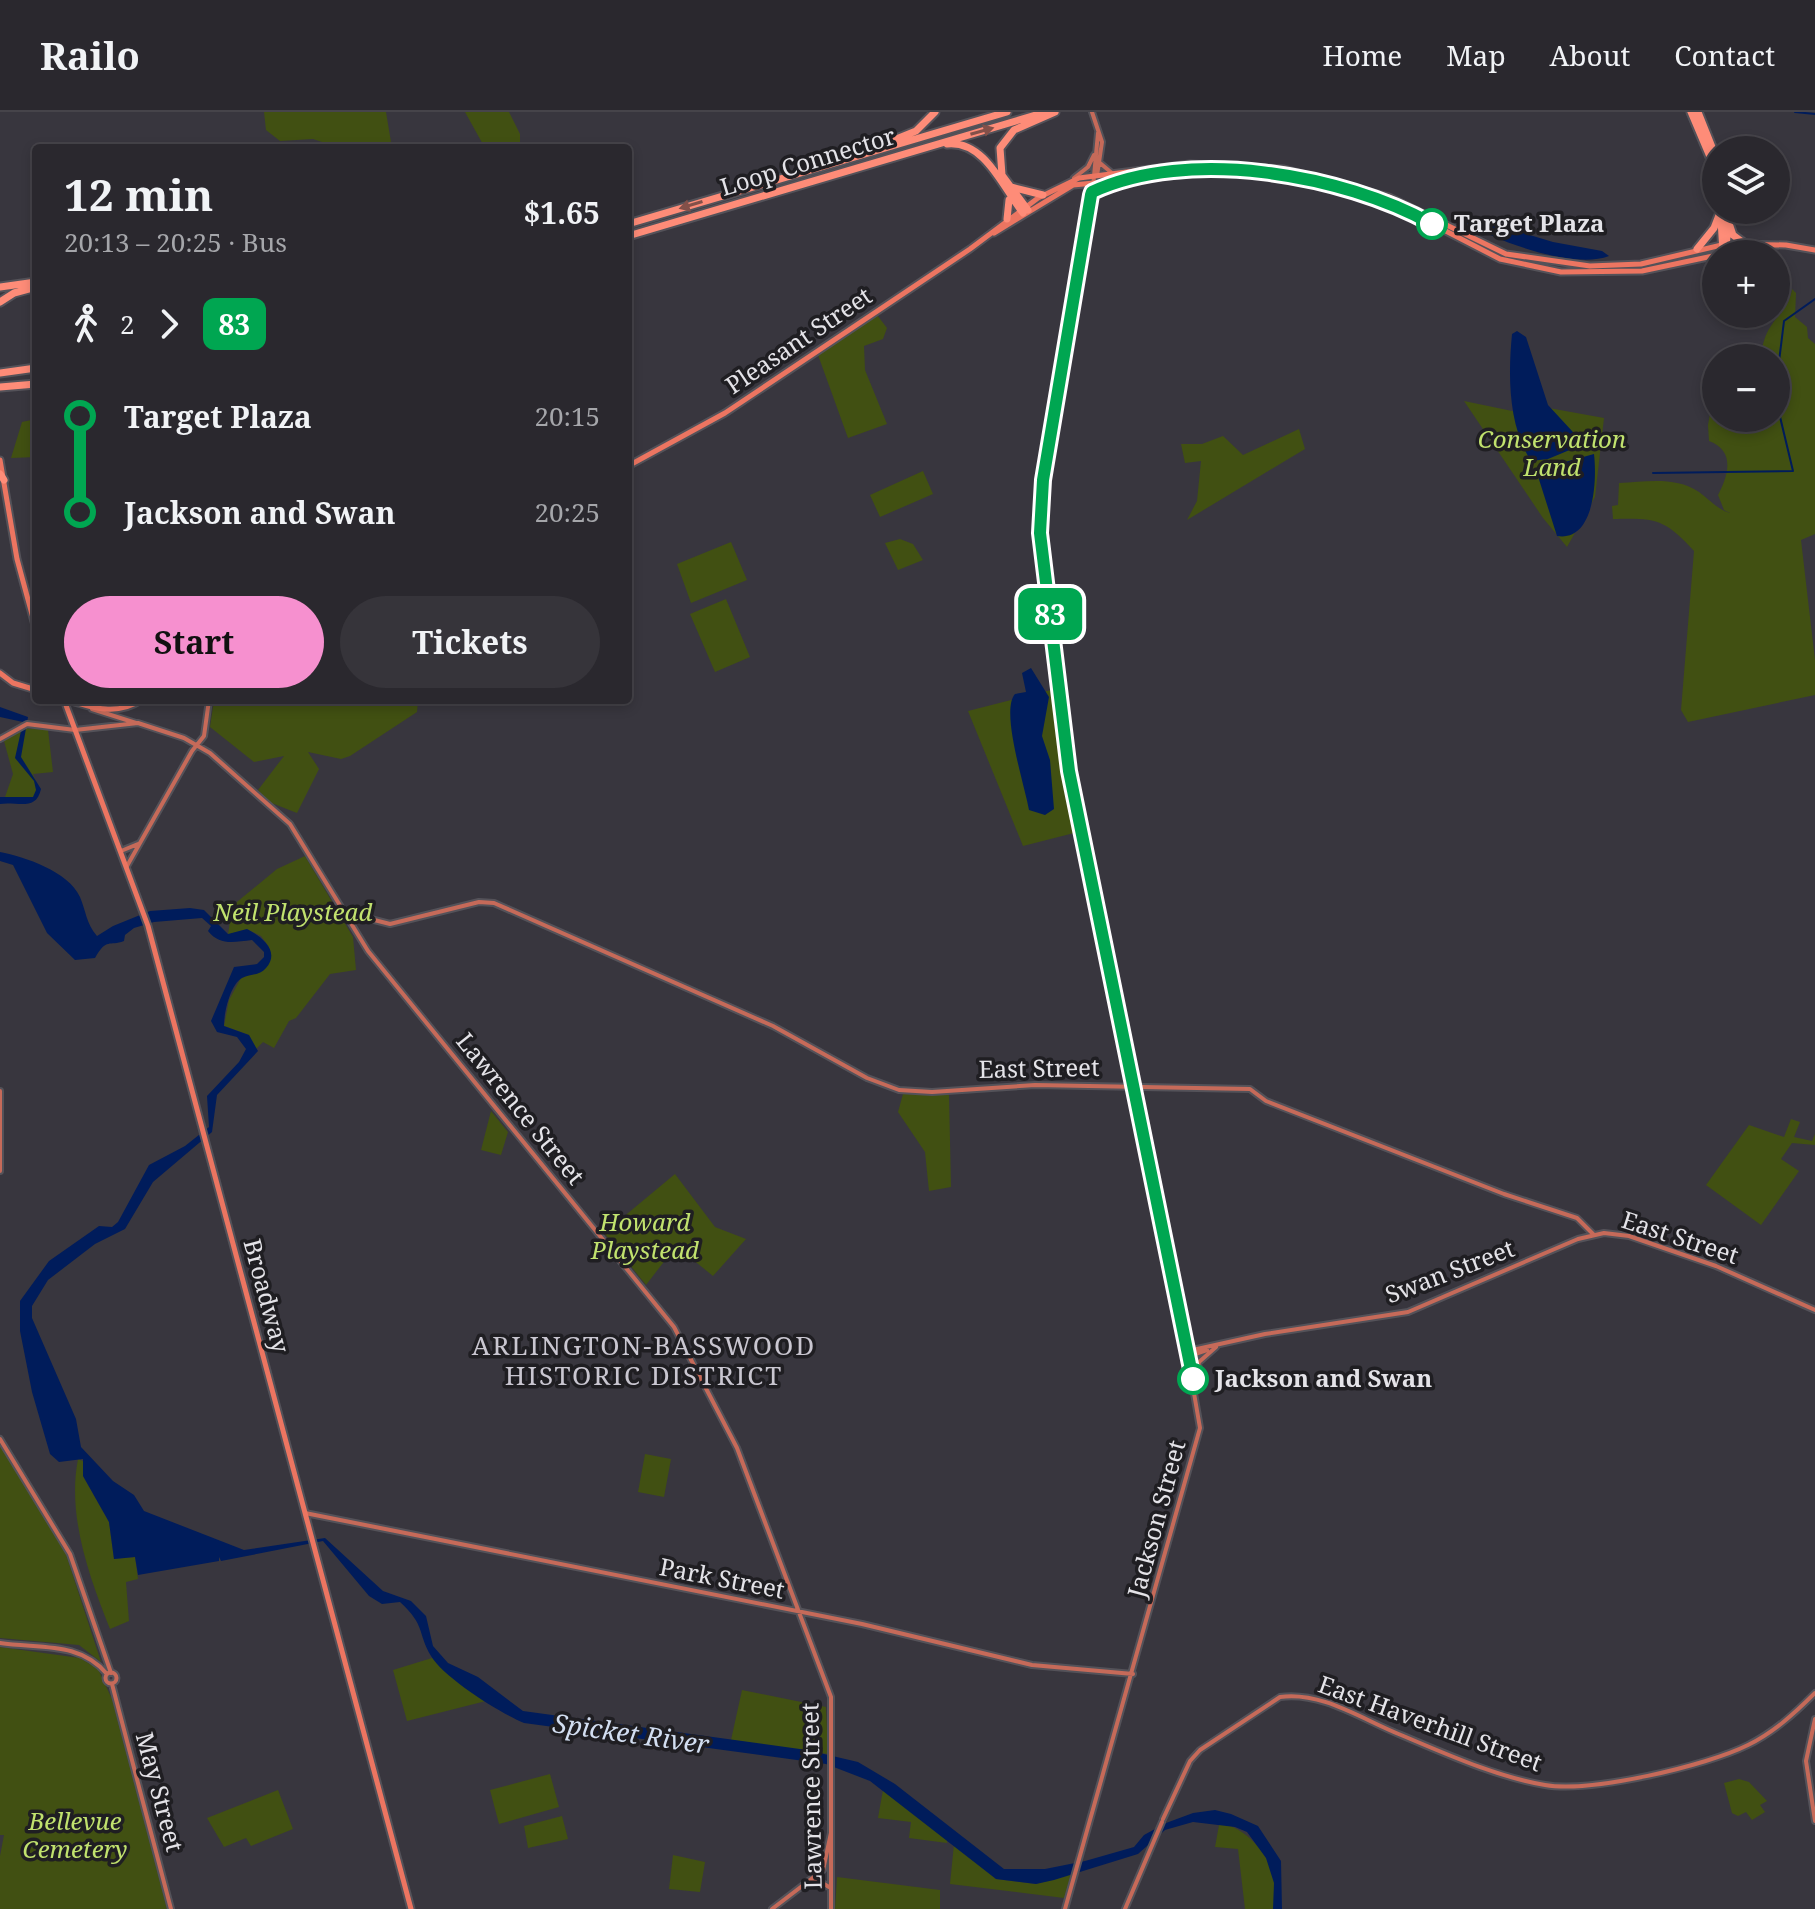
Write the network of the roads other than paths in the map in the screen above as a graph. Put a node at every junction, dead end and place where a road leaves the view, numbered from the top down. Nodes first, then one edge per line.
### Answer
1 (935, 112) edge
2 (1007, 112) edge
3 (1046, 112) edge
4 (1055, 112) edge
5 (1092, 112) edge
6 (1693, 113) edge
7 (1098, 133) junction
8 (1702, 136) edge
9 (1705, 136) edge
10 (1097, 149) junction
11 (917, 150) junction
12 (847, 158) junction
13 (1100, 163) junction
14 (1116, 178) junction
15 (1068, 185) junction
16 (1093, 185) junction
17 (1009, 190) junction
18 (1043, 195) junction
19 (1024, 210) junction
20 (1007, 219) junction
21 (632, 223) edge
22 (1716, 224) edge
23 (632, 235) edge
24 (986, 237) junction
25 (1790, 247) edge
26 (1697, 249) junction
27 (1702, 249) edge
28 (1815, 250) edge
29 (1702, 254) edge
30 (32, 284) edge
31 (3, 286) edge
32 (32, 286) edge
33 (0, 302) edge
34 (32, 370) edge
35 (0, 374) edge
36 (32, 384) edge
37 (0, 387) edge
38 (0, 460) edge
39 (632, 464) edge
40 (2, 477) edge
41 (8, 510) junction
42 (0, 516) edge
43 (32, 612) edge
44 (0, 673) edge
45 (32, 688) edge
46 (69, 704) edge
47 (78, 704) edge
48 (132, 704) edge
49 (208, 704) edge
50 (92, 709) junction
51 (138, 723) junction
52 (75, 730) junction
53 (0, 739) edge
54 (198, 745) junction
55 (140, 842) junction
56 (121, 851) junction
57 (127, 866) junction
58 (343, 912) junction
59 (359, 914) junction
60 (348, 920) junction
61 (1134, 1086) junction
62 (0, 1091) edge
63 (0, 1171) edge
64 (1593, 1234) junction
65 (1815, 1310) edge
66 (1220, 1344) junction
67 (1188, 1354) junction
68 (1197, 1396) junction
69 (0, 1439) edge
70 (305, 1513) junction
71 (799, 1612) junction
72 (0, 1643) edge
73 (109, 1673) junction
74 (1133, 1674) junction
75 (1815, 1693) edge
76 (1815, 1719) edge
77 (1815, 1821) edge
78 (831, 1833) junction
79 (809, 1883) junction
80 (830, 1889) junction
81 (171, 1909) edge
82 (411, 1909) edge
83 (772, 1909) edge
84 (831, 1909) edge
85 (1065, 1909) edge
86 (1125, 1909) edge

1 - 12 highway
2 - 12 highway, Loop Connector
11 -> 3 highway, Loop Connector
4 - 17 highway
5 - 7 main road
6 - 8 highway
6 - 9 highway
7 - 10 main road
7 - 13 main road
10 - 15 main road
10 - 16 main road
11 - 17 highway
11 - 23 highway, Loop Connector
12 -> 21 highway, Loop Connector
13 - 14 main road
13 - 16 main road
14 - 16 main road, Pleasant Street
14 - 26 main road
14 - 29 main road
15 - 16 main road, Pleasant Street
15 - 16 main road
15 - 18 main road, Pleasant Street
15 - 19 main road, Pleasant Street
16 - 61 main road, Jackson Street
17 - 18 highway
17 - 19 highway
17 - 20 highway
18 - 19 main road, Pleasant Street
19 - 20 main road, Pleasant Street
19 - 24 main road, Pleasant Street
20 - 24 main road, Pleasant Street
22 - 26 highway
24 - 39 main road, Pleasant Street
25 - 28 main road
26 - 27 main road
30 - 31 highway
32 - 33 highway
34 - 35 highway
36 - 37 highway
38 - 40 main road
40 - 41 main road
41 - 42 main road
41 - 43 main road
44 - 45 main road
46 - 52 main road, Broadway
47 - 50 main road
48 - 50 main road
49 - 54 main road
50 - 51 main road
51 - 52 main road
51 - 54 main road, Lawrence Street
52 - 53 main road
52 - 56 main road, Broadway
54 - 55 main road
54 - 58 main road, Lawrence Street
55 - 56 main road
55 - 57 main road
56 - 57 main road, Broadway
57 - 70 main road, Broadway
58 - 59 main road, East Street
58 - 60 main road, Lawrence Street
59 - 60 main road
59 - 61 main road, East Street
60 - 71 main road, Lawrence Street
61 - 64 main road, East Street
61 - 67 main road, Jackson Street
62 - 63 main road
64 - 65 main road, East Street
64 - 66 main road, Swan Street
66 - 67 main road, Swan Street
66 - 68 main road
67 - 68 main road, Jackson Street
68 - 74 main road, Jackson Street
69 - 73 main road, May Street
70 - 71 main road, Park Street
70 - 82 main road, Broadway
71 - 74 main road, Park Street
71 - 78 main road, Lawrence Street
72 - 73 main road
73 - 81 main road, May Street
74 - 85 main road, Jackson Street
75 - 86 main road, East Haverhill Street
76 - 77 main road
78 - 79 main road
78 - 80 main road, Lawrence Street
79 - 80 main road
79 - 83 main road
80 - 84 main road, Lawrence Street

